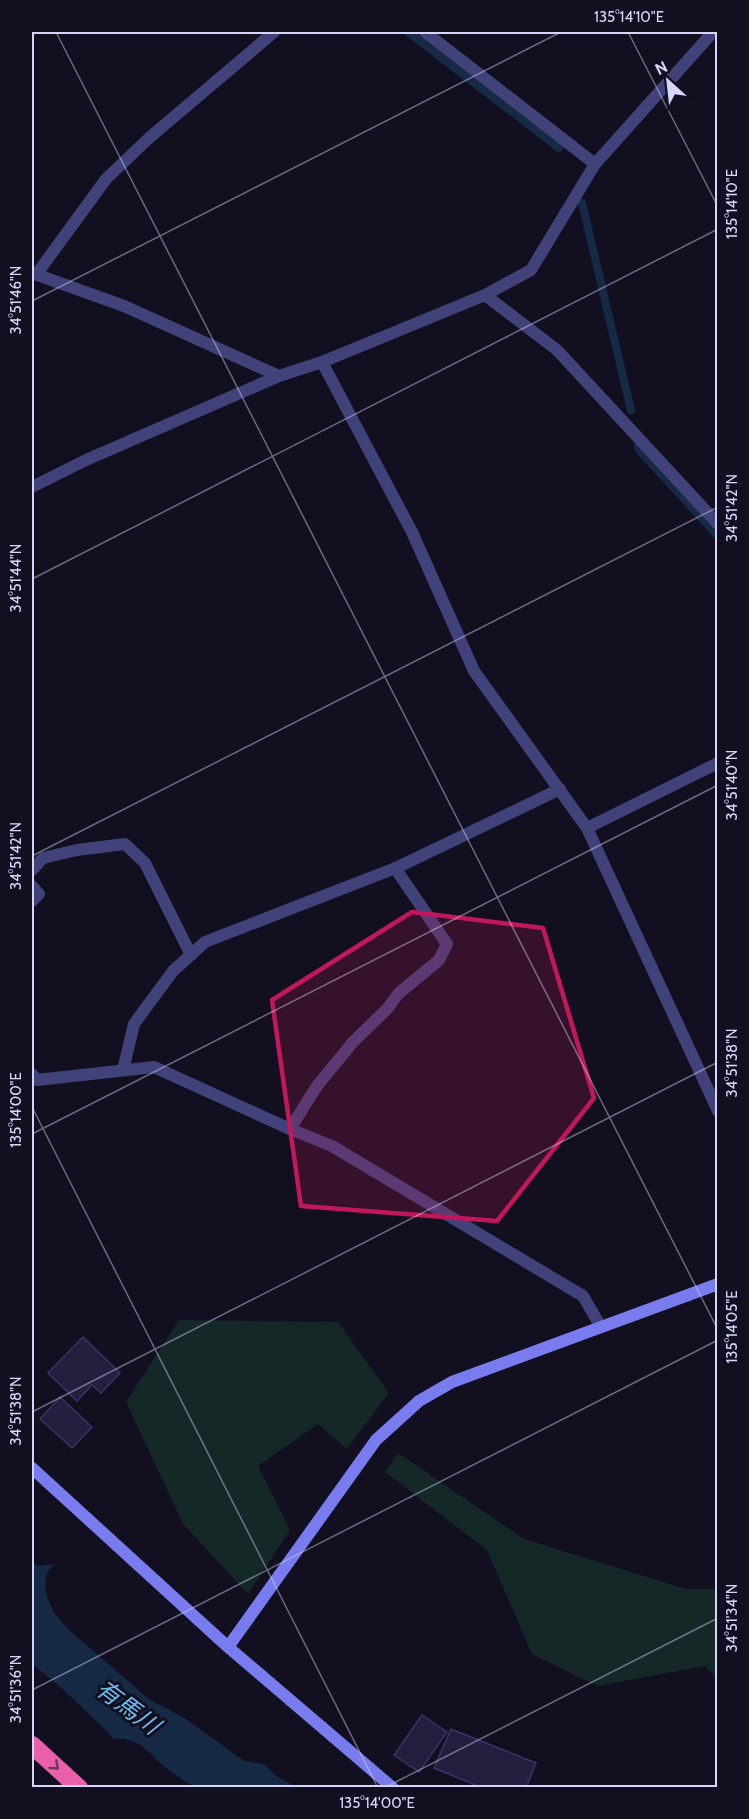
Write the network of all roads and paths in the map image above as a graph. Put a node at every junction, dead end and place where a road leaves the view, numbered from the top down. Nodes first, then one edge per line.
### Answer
1 (274, 32) edge
2 (425, 32) edge
3 (713, 32) edge
4 (595, 164) junction
5 (34, 274) edge
6 (485, 295) junction
7 (322, 362) junction
8 (279, 376) junction
9 (32, 487) edge
10 (717, 524) edge
11 (717, 763) edge
12 (560, 789) junction
13 (587, 828) junction
14 (395, 868) junction
15 (32, 870) edge
16 (32, 886) edge
17 (32, 902) edge
18 (191, 955) junction
19 (123, 1070) junction
20 (32, 1074) edge
21 (717, 1111) edge
22 (290, 1129) junction
23 (717, 1284) edge
24 (601, 1327) junction
25 (32, 1468) edge
26 (228, 1647) junction
27 (32, 1745) edge
28 (80, 1788) edge
29 (393, 1788) edge

1 - 5 street
2 - 4 street
3 - 4 street
4 - 6 street
5 - 8 street
6 - 7 street
6 - 10 street
7 - 8 street
7 - 12 street
8 - 9 street
11 - 13 street
12 - 13 street
12 - 14 street
13 - 21 street
14 - 18 street
14 - 22 street
15 - 18 street
16 - 17 street
18 - 19 street
19 - 20 street
19 - 22 street
22 - 24 street
23 - 24 street
24 - 26 street
25 - 26 street
26 - 29 street
27 -> 28 highway

